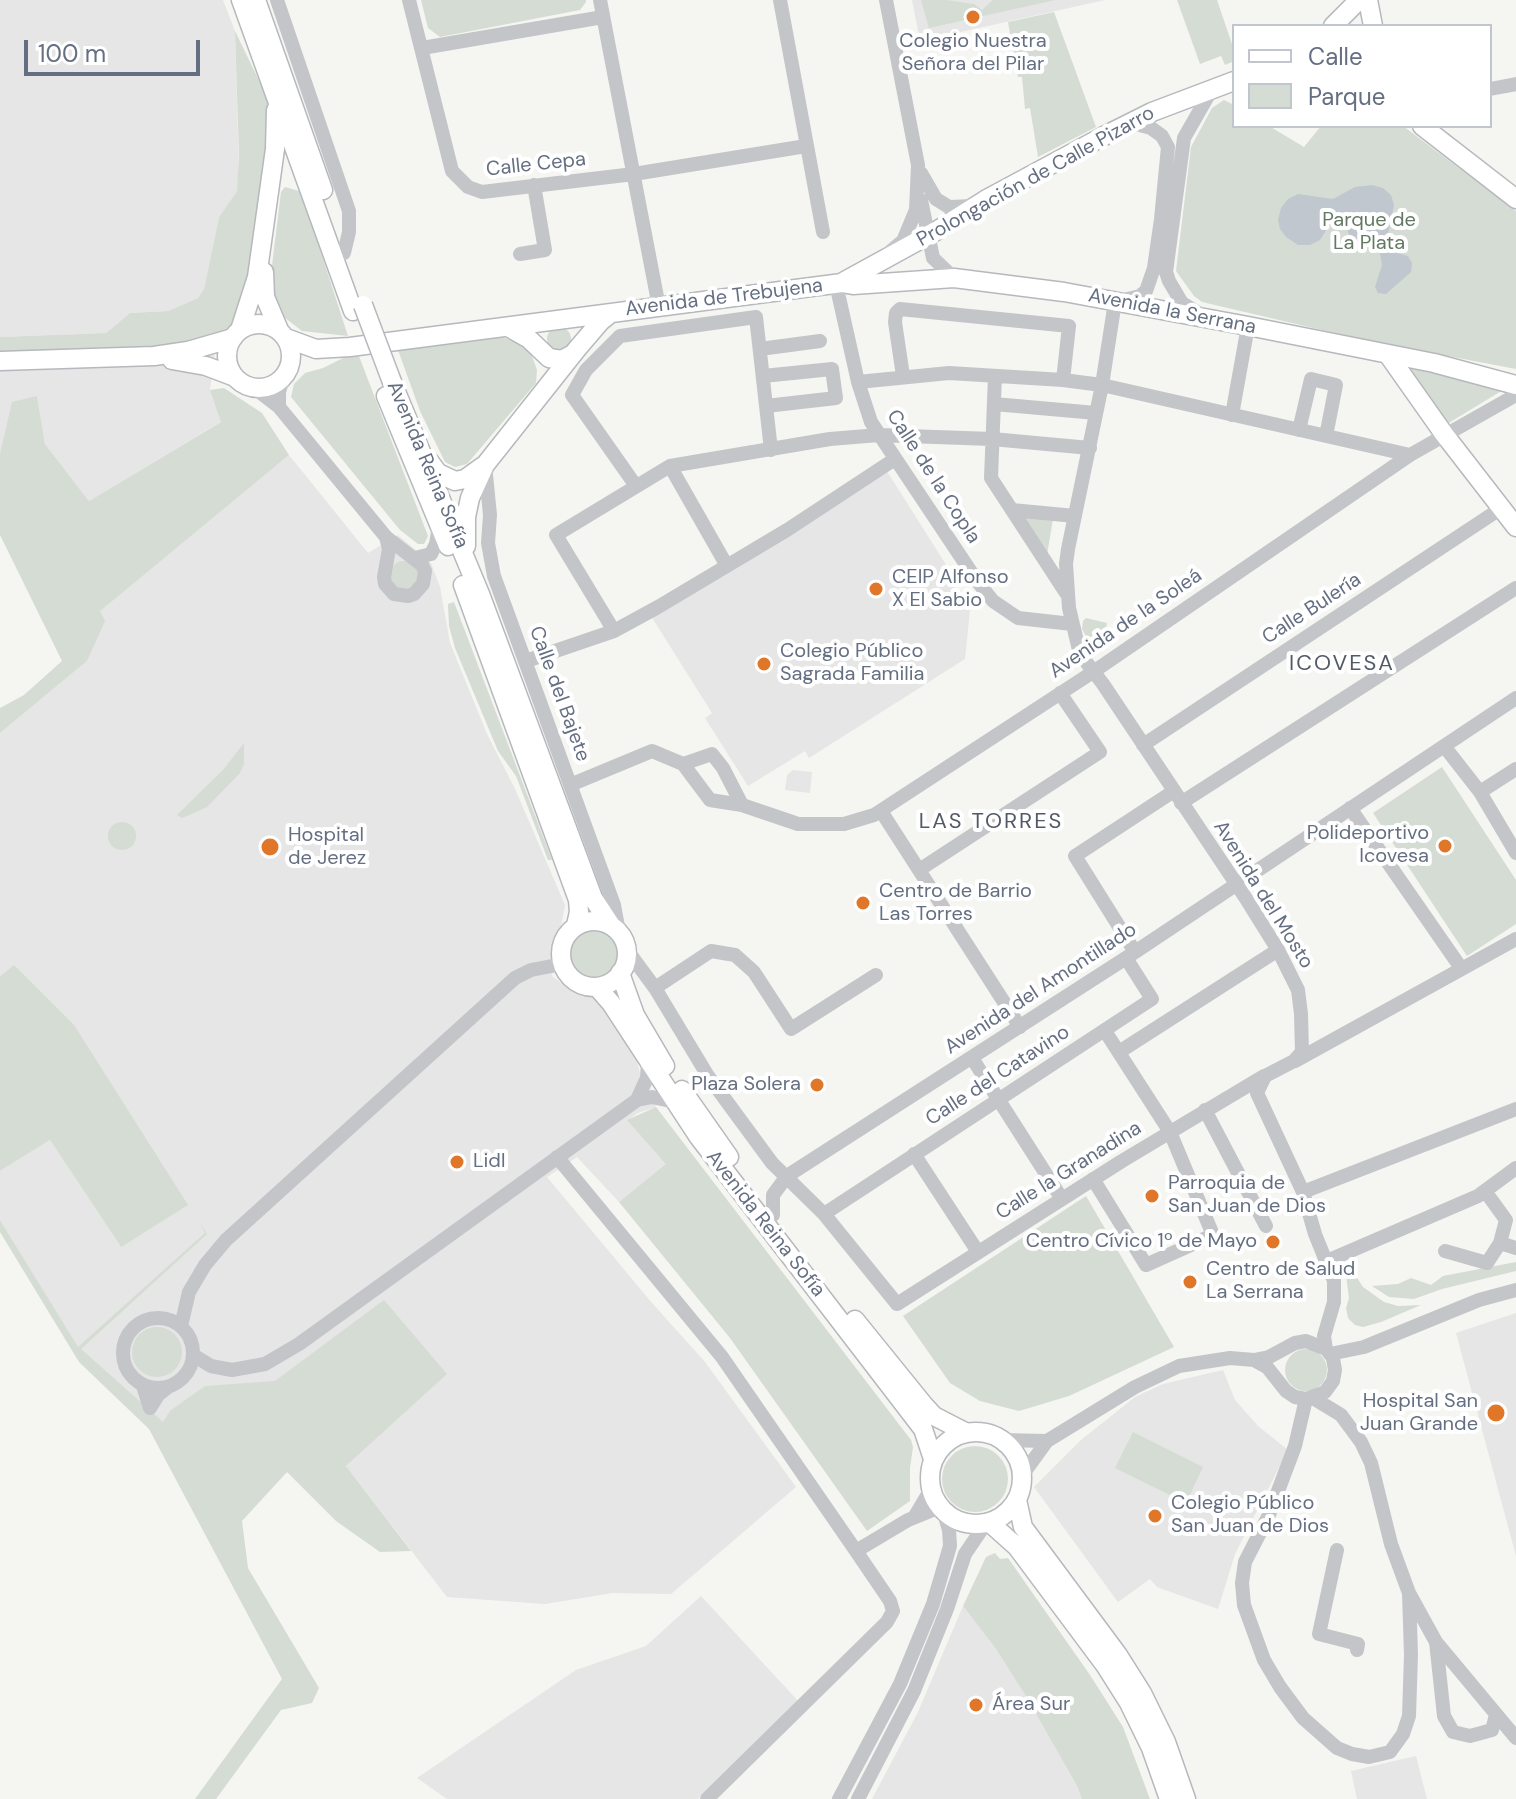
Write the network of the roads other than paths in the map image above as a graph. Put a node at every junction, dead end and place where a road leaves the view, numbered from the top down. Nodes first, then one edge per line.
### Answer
1 (241, 0) edge
2 (256, 0) edge
3 (277, 0) edge
4 (409, 0) edge
5 (600, 0) edge
6 (780, 0) edge
7 (886, 0) edge
8 (1359, 0) edge
9 (1368, 0) edge
10 (603, 17) junction
11 (1335, 24) edge
12 (1373, 24) edge
13 (422, 48) junction
14 (1232, 82) edge
15 (1516, 84) edge
16 (1212, 89) junction
17 (1492, 89) edge
18 (274, 91) junction
19 (1132, 123) junction
20 (1425, 128) edge
21 (806, 146) junction
22 (918, 171) junction
23 (634, 174) junction
24 (534, 185) junction
25 (1516, 199) edge
26 (978, 205) junction
27 (317, 207) junction
28 (823, 232) dead end
29 (927, 236) junction
30 (344, 253) junction
31 (520, 254) dead end
32 (872, 266) junction
33 (954, 278) junction
34 (839, 283) junction
35 (1115, 302) junction
36 (659, 307) junction
37 (358, 308) junction
38 (611, 313) junction
39 (556, 320) junction
40 (1213, 321) junction
41 (1248, 326) junction
42 (508, 327) junction
43 (236, 334) junction
44 (283, 334) junction
45 (820, 341) dead end
46 (316, 349) junction
47 (760, 349) junction
48 (542, 351) junction
49 (575, 352) junction
50 (154, 356) junction
51 (1389, 356) junction
52 (0, 361) edge
53 (286, 373) junction
54 (763, 376) junction
55 (903, 376) junction
56 (995, 376) junction
57 (235, 377) junction
58 (1063, 380) junction
59 (858, 382) junction
60 (386, 383) junction
61 (1102, 385) junction
62 (1516, 385) edge
63 (253, 387) junction
64 (542, 394) junction
65 (1516, 395) edge
66 (994, 404) junction
67 (766, 406) junction
68 (279, 407) junction
69 (1096, 413) junction
70 (1232, 415) junction
71 (1299, 430) junction
72 (1444, 434) junction
73 (879, 435) junction
74 (1326, 436) junction
75 (992, 439) junction
76 (1090, 448) junction
77 (771, 450) junction
78 (422, 451) junction
79 (1410, 455) junction
80 (895, 459) junction
81 (485, 465) junction
82 (670, 466) junction
83 (636, 486) junction
84 (1503, 507) junction
85 (1012, 510) junction
86 (1075, 516) junction
87 (439, 526) junction
88 (1516, 527) edge
89 (386, 537) junction
90 (411, 557) junction
91 (467, 561) junction
92 (387, 564) junction
93 (727, 566) junction
94 (1516, 588) edge
95 (1068, 595) junction
96 (1072, 624) junction
97 (614, 631) junction
98 (526, 661) junction
99 (1093, 672) junction
100 (1060, 693) junction
101 (1516, 698) edge
102 (1143, 745) junction
103 (1444, 746) junction
104 (683, 764) junction
105 (1516, 769) edge
106 (570, 785) junction
107 (1480, 792) junction
108 (1177, 797) junction
109 (742, 805) junction
110 (1350, 808) junction
111 (881, 811) junction
112 (1516, 853) edge
113 (919, 870) junction
114 (1236, 884) junction
115 (576, 925) junction
116 (615, 928) junction
117 (1516, 939) edge
118 (627, 950) junction
119 (1278, 950) junction
120 (1130, 955) junction
121 (562, 964) junction
122 (1461, 968) junction
123 (620, 973) junction
124 (876, 975) dead end
125 (597, 987) junction
126 (655, 988) junction
127 (1020, 1027) junction
128 (1105, 1031) junction
129 (1119, 1052) junction
130 (972, 1058) junction
131 (648, 1061) junction
132 (1294, 1061) junction
133 (1265, 1076) junction
134 (998, 1099) junction
135 (637, 1100) junction
136 (675, 1102) junction
137 (1516, 1109) edge
138 (1205, 1110) junction
139 (1170, 1132) junction
140 (914, 1154) junction
141 (557, 1157) junction
142 (1516, 1168) edge
143 (787, 1176) junction
144 (1093, 1179) junction
145 (1485, 1191) junction
146 (1303, 1192) junction
147 (1062, 1199) junction
148 (824, 1214) junction
149 (773, 1215) junction
150 (1266, 1226) dead end
151 (1500, 1243) junction
152 (1516, 1248) edge
153 (1445, 1251) dead end
154 (978, 1252) junction
155 (1327, 1261) junction
156 (1516, 1290) edge
157 (1327, 1323) junction
158 (181, 1326) junction
159 (1306, 1341) junction
160 (1364, 1347) junction
161 (1285, 1349) junction
162 (1328, 1352) junction
163 (193, 1355) junction
164 (1254, 1360) junction
165 (1334, 1378) junction
166 (1279, 1381) junction
167 (1310, 1398) junction
168 (1341, 1415) junction
169 (967, 1433) junction
170 (1001, 1440) junction
171 (1047, 1441) junction
172 (933, 1459) junction
173 (1021, 1477) junction
174 (931, 1489) junction
175 (1017, 1500) junction
176 (941, 1508) junction
177 (915, 1516) junction
178 (987, 1522) junction
179 (1337, 1550) dead end
180 (856, 1551) junction
181 (1409, 1593) junction
182 (1436, 1642) junction
183 (1357, 1650) dead end
184 (1496, 1715) junction
185 (1516, 1738) edge
186 (707, 1799) edge
187 (839, 1799) edge
188 (858, 1799) edge
189 (1169, 1799) edge
190 (1186, 1799) edge

1 - 18 main road, Avenida Reina Sofía
2 - 30 main road, Avenida Reina Sofía
3 - 30 street
4 - 13 street, Calle Cepa
5 - 10 street
6 - 21 street
7 - 22 street
8 - 11 main road
9 - 12 main road
10 - 13 street
10 - 23 street
13 - 24 street, Calle Cepa
14 - 16 main road, Prolongación de Calle Pizarro
15 - 17 street
16 - 19 main road, Prolongación de Calle Pizarro
16 - 40 street
18 - 27 main road, Avenida Reina Sofía
18 - 43 main road
19 - 26 main road, Prolongación de Calle Pizarro
19 - 35 street
20 - 25 main road
21 - 23 street, Calle Cepa
21 - 28 street
22 - 26 street
22 - 29 street
22 - 32 street
23 - 24 street, Calle Cepa
23 - 36 street
24 - 31 street
26 - 29 main road, Prolongación de Calle Pizarro
27 - 37 main road, Avenida Reina Sofía
27 - 44 main road
29 - 32 main road, Prolongación de Calle Pizarro
29 - 33 street
30 - 37 main road, Avenida Reina Sofía
32 - 34 main road, Prolongación de Calle Pizarro
33 - 34 main road, Avenida la Serrana
33 - 35 main road, Avenida la Serrana
34 - 36 main road, Avenida de Trebujena
34 - 59 street, Calle de la Copla
35 - 40 main road, Avenida la Serrana
35 - 61 street, Avenida del Mosto
36 - 38 main road, Avenida de Trebujena
37 - 60 main road, Avenida Reina Sofía
38 - 39 main road, Avenida de Trebujena
38 - 49 main road, Avenida de Trebujena
39 - 42 main road, Avenida de Trebujena
39 - 48 main road
39 - 49 main road
40 - 41 main road, Avenida la Serrana
41 - 51 main road, Avenida la Serrana
41 - 70 street
42 - 46 main road, Avenida de Trebujena
42 - 48 main road
43 - 44 main road
43 - 50 main road
43 - 57 main road
44 - 46 main road, Avenida de Trebujena
44 - 53 main road
45 - 47 street
46 - 53 main road, Avenida de Trebujena
47 - 54 street
47 - 83 street
48 - 49 main road
48 - 64 main road
49 - 64 main road, Avenida de Trebujena
50 - 52 main road
50 - 57 main road
51 - 62 main road, Avenida la Serrana
51 - 72 main road
53 - 63 main road
53 - 68 street
54 - 67 street
54 - 67 street
55 - 56 street
55 - 58 street
55 - 59 street
56 - 58 street
56 - 66 street
57 - 63 main road
58 - 61 street
59 - 73 street, Calle de la Copla
60 - 78 main road, Avenida Reina Sofía
60 - 87 main road, Avenida Reina Sofía
61 - 69 street, Avenida del Mosto
61 - 70 street
63 - 68 street
64 - 81 main road, Avenida de Trebujena
65 - 72 street, Avenida de la Soleá
66 - 69 street
66 - 75 street
67 - 77 street
68 - 89 street
69 - 76 street, Avenida del Mosto
70 - 71 street
71 - 74 street
71 - 74 street
72 - 79 street, Avenida de la Soleá
72 - 84 main road
73 - 75 street
73 - 77 street
73 - 80 street, Calle de la Copla
74 - 79 street
75 - 76 street
75 - 85 street
76 - 86 street, Avenida del Mosto
77 - 82 street
78 - 81 main road
78 - 91 main road, Avenida Reina Sofía
79 - 99 street, Avenida de la Soleá
80 - 93 street
80 - 96 street, Calle de la Copla
81 - 91 main road
81 - 98 street, Calle del Bajete
82 - 83 street
82 - 93 street
83 - 97 street
84 - 88 main road
84 - 102 street, Calle Bulería
85 - 86 street
85 - 95 street
86 - 95 street, Avenida del Mosto
87 - 90 street
87 - 115 main road, Avenida Reina Sofía
89 - 90 street
89 - 92 street
90 - 92 street
90 - 92 street
91 - 116 main road, Avenida Reina Sofía
93 - 97 street
94 - 108 street
95 - 96 street, Avenida del Mosto
96 - 99 street, Avenida del Mosto
97 - 98 street
98 - 106 street, Calle del Bajete
99 - 100 street, Avenida de la Soleá
99 - 102 street, Avenida del Mosto
100 - 111 street, Avenida de la Soleá
100 - 113 street
101 - 103 street, Avenida del Amontillado
102 - 108 street, Avenida del Mosto
103 - 107 street
103 - 110 street, Avenida del Amontillado
104 - 106 street
104 - 109 street, Avenida de la Soleá
104 - 109 street
105 - 107 street
106 - 116 street, Calle del Bajete
107 - 112 street
108 - 114 street, Avenida del Mosto
108 - 120 street
109 - 111 street, Avenida de la Soleá
110 - 114 street, Avenida del Amontillado
110 - 122 street
111 - 113 street
113 - 127 street
114 - 119 street, Avenida del Mosto
114 - 120 street, Avenida del Amontillado
115 - 116 main road
115 - 121 main road
116 - 118 main road
117 - 122 street
118 - 123 main road
118 - 126 street
119 - 129 street
119 - 132 street, Avenida del Mosto
120 - 127 street, Avenida del Amontillado
120 - 128 street, Calle del Catavino
121 - 125 main road
121 - 158 street
122 - 132 street
123 - 125 main road
123 - 149 main road, Avenida Reina Sofía
124 - 126 street
125 - 131 main road, Avenida Reina Sofía
126 - 143 street
127 - 130 street, Avenida del Amontillado
128 - 129 street
128 - 134 street, Calle del Catavino
129 - 139 street
130 - 134 street
130 - 143 street, Avenida del Amontillado
131 - 135 street
131 - 136 main road, Avenida Reina Sofía
132 - 133 street
133 - 138 street, Calle la Granadina
133 - 146 street
134 - 140 street, Calle del Catavino
134 - 147 street
135 - 136 street
135 - 141 street
136 - 172 main road, Avenida Reina Sofía
137 - 146 street
138 - 139 street, Calle la Granadina
138 - 150 street
139 - 144 street, Calle la Granadina
139 - 144 street
140 - 148 street, Calle del Catavino
140 - 154 street
141 - 163 street
141 - 180 street
142 - 145 street
143 - 148 street
143 - 149 street
144 - 147 street, Calle la Granadina
145 - 151 street
145 - 155 street
146 - 155 street
147 - 154 street, Calle la Granadina
148 - 154 street, Calle la Granadina
149 - 169 main road, Avenida Reina Sofía
151 - 152 street
151 - 153 street
155 - 157 street
156 - 160 street
157 - 159 street
157 - 162 street
158 - 163 street
158 - 163 street
159 - 161 street
159 - 162 street
160 - 162 street
160 - 165 street
161 - 164 street
161 - 166 street
162 - 165 street
164 - 166 street
164 - 171 street
165 - 167 street
165 - 168 street
166 - 167 street
167 - 168 street
167 - 181 street
168 - 181 street
169 - 170 main road, Avenida Reina Sofía
169 - 172 main road
170 - 171 street
170 - 173 main road
171 - 173 street
172 - 174 main road, Avenida Reina Sofía
173 - 175 main road
174 - 176 main road
174 - 177 street
175 - 178 main road
175 - 190 main road
176 - 177 street
176 - 178 main road
176 - 187 street
177 - 180 street
178 - 188 street
178 - 189 main road
179 - 183 street
180 - 186 street
181 - 182 street
182 - 184 street
182 - 184 street
184 - 185 street

